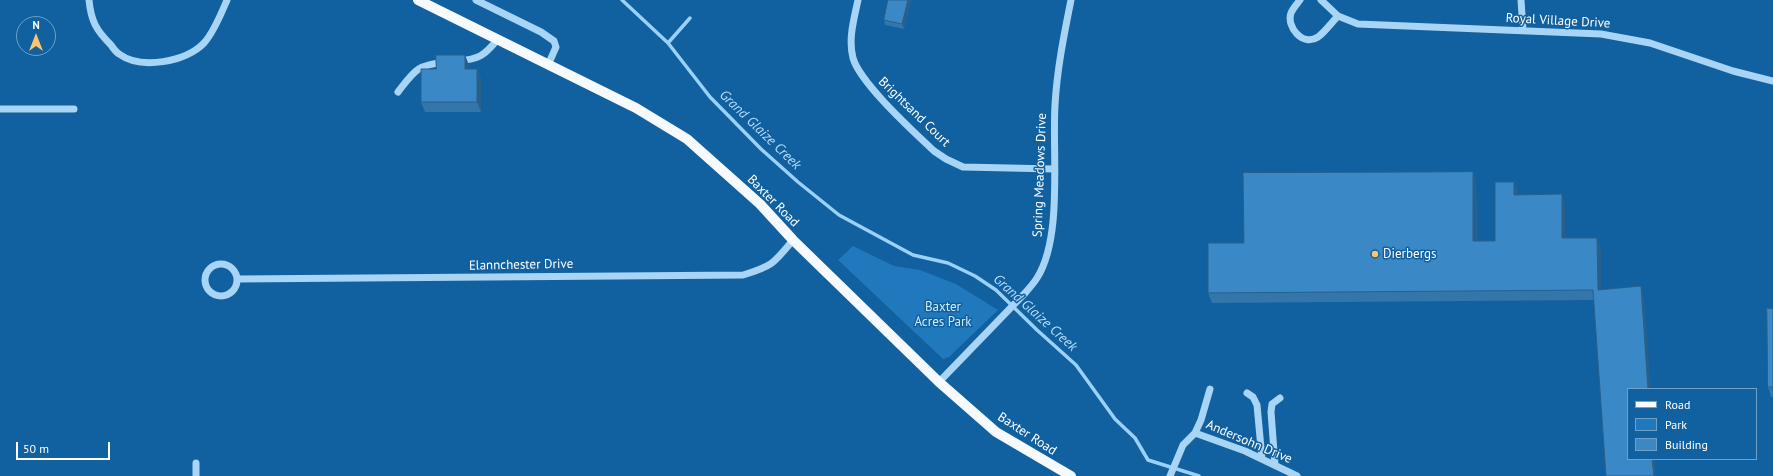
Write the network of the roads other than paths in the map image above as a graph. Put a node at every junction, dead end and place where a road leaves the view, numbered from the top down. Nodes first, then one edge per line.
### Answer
1 (89, 0) edge
2 (227, 0) edge
3 (418, 0) edge
4 (476, 0) edge
5 (858, 0) edge
6 (1071, 0) edge
7 (1300, 0) edge
8 (1321, 0) edge
9 (1521, 0) edge
10 (1338, 16) junction
11 (1523, 30) junction
12 (497, 40) junction
13 (548, 65) junction
14 (1773, 81) edge
15 (398, 92) dead end
16 (0, 109) edge
17 (74, 109) dead end
18 (1054, 169) junction
19 (793, 240) junction
20 (237, 279) junction
21 (939, 382) junction
22 (1210, 389) dead end
23 (1247, 393) dead end
24 (1280, 398) dead end
25 (1195, 433) junction
26 (1262, 459) junction
27 (196, 463) dead end
28 (1275, 465) junction
29 (196, 476) edge
30 (1071, 476) edge
31 (1170, 476) edge
32 (1297, 476) edge

1 - 2 street
3 - 12 main road, Baxter Road
4 - 13 street
5 - 18 street, Brightsand Court
6 - 18 street, Spring Meadows Drive
7 - 10 street
8 - 10 street, Royal Village Drive
9 - 11 street
10 - 11 street, Royal Village Drive
11 - 14 street, Royal Village Drive
12 - 13 main road, Baxter Road
12 - 15 street
13 - 19 main road, Baxter Road
16 - 17 street
18 - 21 street, Spring Meadows Drive
19 - 20 street, Elannchester Drive
19 - 21 main road, Baxter Road
20 - 20 street
21 - 30 main road, Baxter Road
22 - 25 street
23 - 26 street
24 - 28 street
25 - 26 street, Andersohn Drive
25 - 31 street, Andersohn Drive
26 - 28 street, Andersohn Drive
27 - 29 street
28 - 32 street, Andersohn Drive

